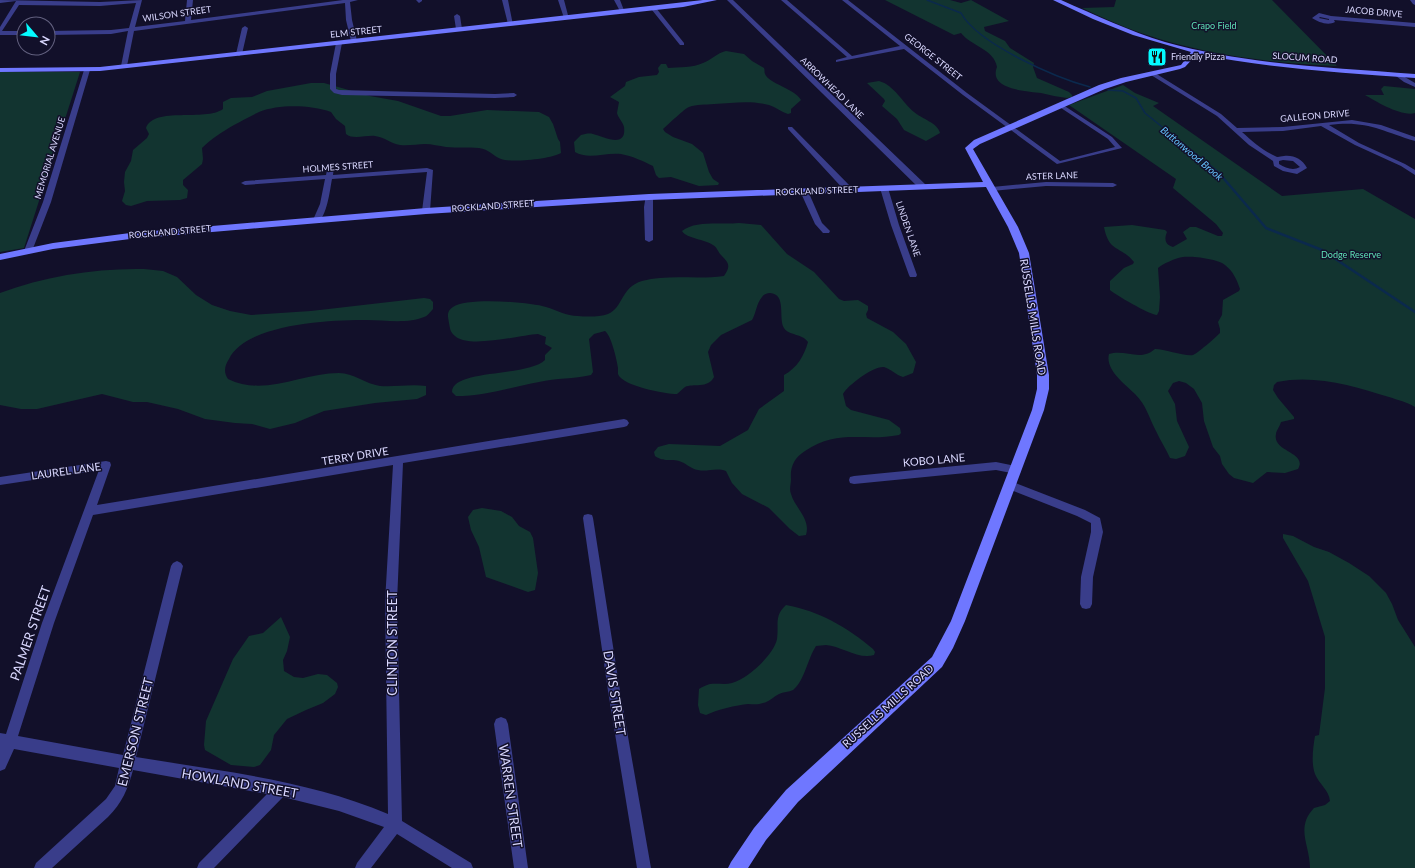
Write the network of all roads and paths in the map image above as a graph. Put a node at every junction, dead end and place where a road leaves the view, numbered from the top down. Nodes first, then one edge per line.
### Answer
1 (0, 0) edge
2 (139, 0) edge
3 (190, 0) edge
4 (347, 0) edge
5 (355, 0) edge
6 (505, 0) edge
7 (561, 0) edge
8 (618, 0) edge
9 (714, 0) edge
10 (730, 0) edge
11 (784, 0) edge
12 (844, 0) edge
13 (1056, 0) edge
14 (1413, 0) edge
15 (16, 1) edge
16 (1415, 3) edge
17 (654, 9) junction
18 (623, 12) junction
19 (246, 14) junction
20 (457, 16) dead end
21 (567, 18) junction
22 (1332, 18) dead end
23 (188, 22) junction
24 (511, 24) junction
25 (1415, 25) edge
26 (131, 29) junction
27 (459, 29) junction
28 (0, 32) edge
29 (16, 33) edge
30 (56, 33) edge
31 (354, 41) junction
32 (339, 42) junction
33 (1162, 43) junction
34 (682, 44) dead end
35 (904, 46) junction
36 (1195, 52) junction
37 (239, 54) junction
38 (851, 58) junction
39 (1228, 58) junction
40 (1182, 60) junction
41 (838, 61) dead end
42 (124, 66) junction
43 (0, 70) edge
44 (87, 70) junction
45 (1153, 74) junction
46 (1398, 75) junction
47 (1415, 76) edge
48 (1415, 85) edge
49 (514, 95) dead end
50 (1060, 105) junction
51 (1322, 124) junction
52 (1010, 127) junction
53 (790, 128) dead end
54 (1237, 130) junction
55 (1415, 139) edge
56 (1276, 160) dead end
57 (330, 166) dead end
58 (1415, 173) edge
59 (328, 177) junction
60 (245, 183) dead end
61 (1113, 185) dead end
62 (991, 186) junction
63 (923, 187) junction
64 (884, 188) junction
65 (849, 190) junction
66 (804, 191) junction
67 (649, 197) junction
68 (426, 211) junction
69 (317, 220) junction
70 (826, 231) dead end
71 (649, 240) dead end
72 (28, 251) junction
73 (0, 257) edge
74 (913, 276) dead end
75 (624, 423) dead end
76 (398, 462) junction
77 (1016, 470) junction
78 (854, 480) dead end
79 (0, 481) edge
80 (1010, 485) junction
81 (89, 511) junction
82 (588, 518) dead end
83 (177, 566) dead end
84 (1086, 604) dead end
85 (501, 724) dead end
86 (5, 741) edge
87 (127, 763) junction
88 (0, 764) edge
89 (281, 789) junction
90 (395, 825) junction
91 (41, 868) edge
92 (204, 868) edge
93 (362, 868) edge
94 (466, 868) edge
95 (521, 868) edge
96 (644, 868) edge
97 (737, 868) edge

1 - 15 street
2 - 15 street
2 - 26 street
3 - 23 street
4 - 5 street, WILSON STREET
4 - 19 street, WILSON STREET
4 - 31 street
6 - 24 street
7 - 21 street
8 - 18 street
9 - 17 street, ELM STREET
10 - 63 street, ARROWHEAD LANE
11 - 38 street
12 - 35 street, GEORGE STREET
13 - 33 street
14 - 16 street
15 - 28 street
17 - 18 street, ELM STREET
17 - 34 street
18 - 21 street, ELM STREET
19 - 23 street, WILSON STREET
19 - 37 street
20 - 27 street
21 - 24 street, ELM STREET
22 - 25 street, JACOB DRIVE
23 - 26 street, WILSON STREET
24 - 27 street, ELM STREET
26 - 30 street, WILSON STREET
26 - 42 street
27 - 31 street, ELM STREET
28 - 29 street
31 - 32 street, ELM STREET
32 - 37 street, ELM STREET
32 - 49 street
33 - 36 street
33 - 40 street
35 - 38 street
35 - 52 street, GEORGE STREET
36 - 39 street, SLOCUM ROAD
36 - 40 street
37 - 42 street, ELM STREET
38 - 41 street
39 - 40 street, RUSSELLS MILLS ROAD
39 - 46 street, SLOCUM ROAD
40 - 45 street, RUSSELLS MILLS ROAD
42 - 44 street, ELM STREET
43 - 44 street, ELM STREET
44 - 72 street, MEMORIAL AVENUE
45 - 50 street, RUSSELLS MILLS ROAD
45 - 54 street
46 - 47 street, SLOCUM ROAD
46 - 48 street
50 - 52 street, RUSSELLS MILLS ROAD
50 - 52 street, GEORGE STREET
51 - 54 street, GALLEON DRIVE
51 - 55 street, GALLEON DRIVE
51 - 58 street
52 - 62 street, RUSSELLS MILLS ROAD
53 - 65 street
54 - 56 street
57 - 59 street
59 - 60 street, HOLMES STREET
59 - 68 street, HOLMES STREET
59 - 69 street
61 - 62 street, ASTER LANE
62 - 63 street, ROCKLAND STREET
62 - 77 street, RUSSELLS MILLS ROAD
63 - 64 street, ROCKLAND STREET
64 - 65 street, ROCKLAND STREET
64 - 74 street, LINDEN LANE
65 - 66 street, ROCKLAND STREET
66 - 67 street, ROCKLAND STREET
66 - 70 street
67 - 68 street, ROCKLAND STREET
67 - 71 street
68 - 69 street, ROCKLAND STREET
69 - 72 street, ROCKLAND STREET
72 - 73 street, ROCKLAND STREET
75 - 76 street, TERRY DRIVE
76 - 81 street, TERRY DRIVE
76 - 90 street, CLINTON STREET
77 - 78 street, KOBO LANE
77 - 80 street, RUSSELLS MILLS ROAD
79 - 81 street, LAUREL LANE
80 - 84 street
80 - 97 street, RUSSELLS MILLS ROAD
81 - 86 street, PALMER STREET
82 - 96 street, DAVIS STREET
83 - 87 street, EMERSON STREET
85 - 95 street, WARREN STREET
86 - 87 street, HOWLAND STREET
86 - 88 street, PALMER STREET
87 - 89 street, HOWLAND STREET
87 - 91 street, EMERSON STREET
89 - 90 street, HOWLAND STREET
89 - 92 street
90 - 93 street
90 - 94 street, HOWLAND STREET

